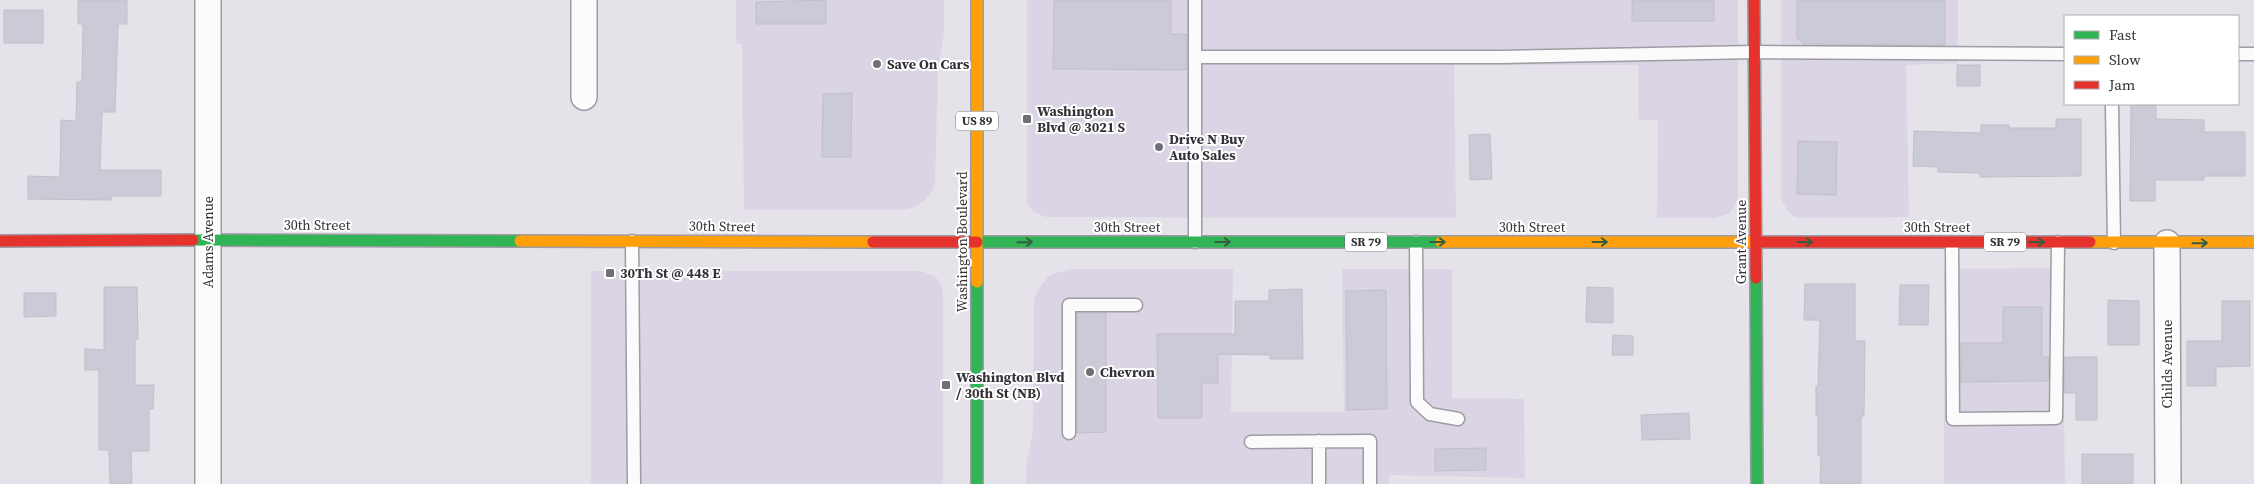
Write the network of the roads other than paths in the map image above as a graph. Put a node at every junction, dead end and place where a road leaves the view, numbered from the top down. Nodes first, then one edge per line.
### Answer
1 (208, 0) edge
2 (584, 0) edge
3 (976, 0) edge
4 (1195, 0) edge
5 (1754, 0) edge
6 (1754, 52) junction
7 (2064, 54) edge
8 (2239, 54) edge
9 (2254, 54) edge
10 (1195, 57) junction
11 (584, 97) dead end
12 (2112, 105) edge
13 (208, 240) junction
14 (632, 240) junction
15 (0, 241) edge
16 (977, 242) junction
17 (1195, 242) junction
18 (1416, 242) junction
19 (1756, 242) junction
20 (1952, 242) junction
21 (2058, 242) junction
22 (2254, 242) edge
23 (2114, 243) junction
24 (2167, 243) junction
25 (1136, 305) dead end
26 (1458, 419) dead end
27 (1069, 433) dead end
28 (1319, 441) junction
29 (1251, 442) dead end
30 (208, 484) edge
31 (634, 484) edge
32 (977, 484) edge
33 (1319, 484) edge
34 (1370, 484) edge
35 (1757, 484) edge
36 (2168, 484) edge

1 - 13 street, Adams Avenue
2 - 11 street
3 - 16 main road, Washington Boulevard / US 89
4 - 10 lane
5 - 6 main road, Grant Avenue
6 - 7 lane
6 - 10 lane
6 - 19 main road, Grant Avenue
8 - 9 lane
10 - 17 lane
12 - 23 lane
13 - 14 main road, 30th Street / SR 79
13 - 15 main road, 30th Street / SR 79
13 - 30 street, Adams Avenue
14 - 16 main road, 30th Street / SR 79
14 - 31 lane
16 -> 17 main road, 30th Street / SR 79
16 - 32 main road, Washington Boulevard / US 89
17 -> 18 main road, 30th Street / SR 79
18 -> 19 main road, 30th Street / SR 79
18 - 26 lane
19 -> 20 main road, 30th Street / SR 79
19 - 35 main road, Grant Avenue
20 -> 21 main road, 30th Street / SR 79
20 - 21 lane
21 - 23 main road, 30th Street / SR 79
24 -> 22 main road, 30th Street / SR 79
23 - 24 main road, 30th Street / SR 79
24 - 36 street, Childs Avenue
25 - 27 lane
28 - 29 lane
28 - 33 lane
28 - 34 lane

